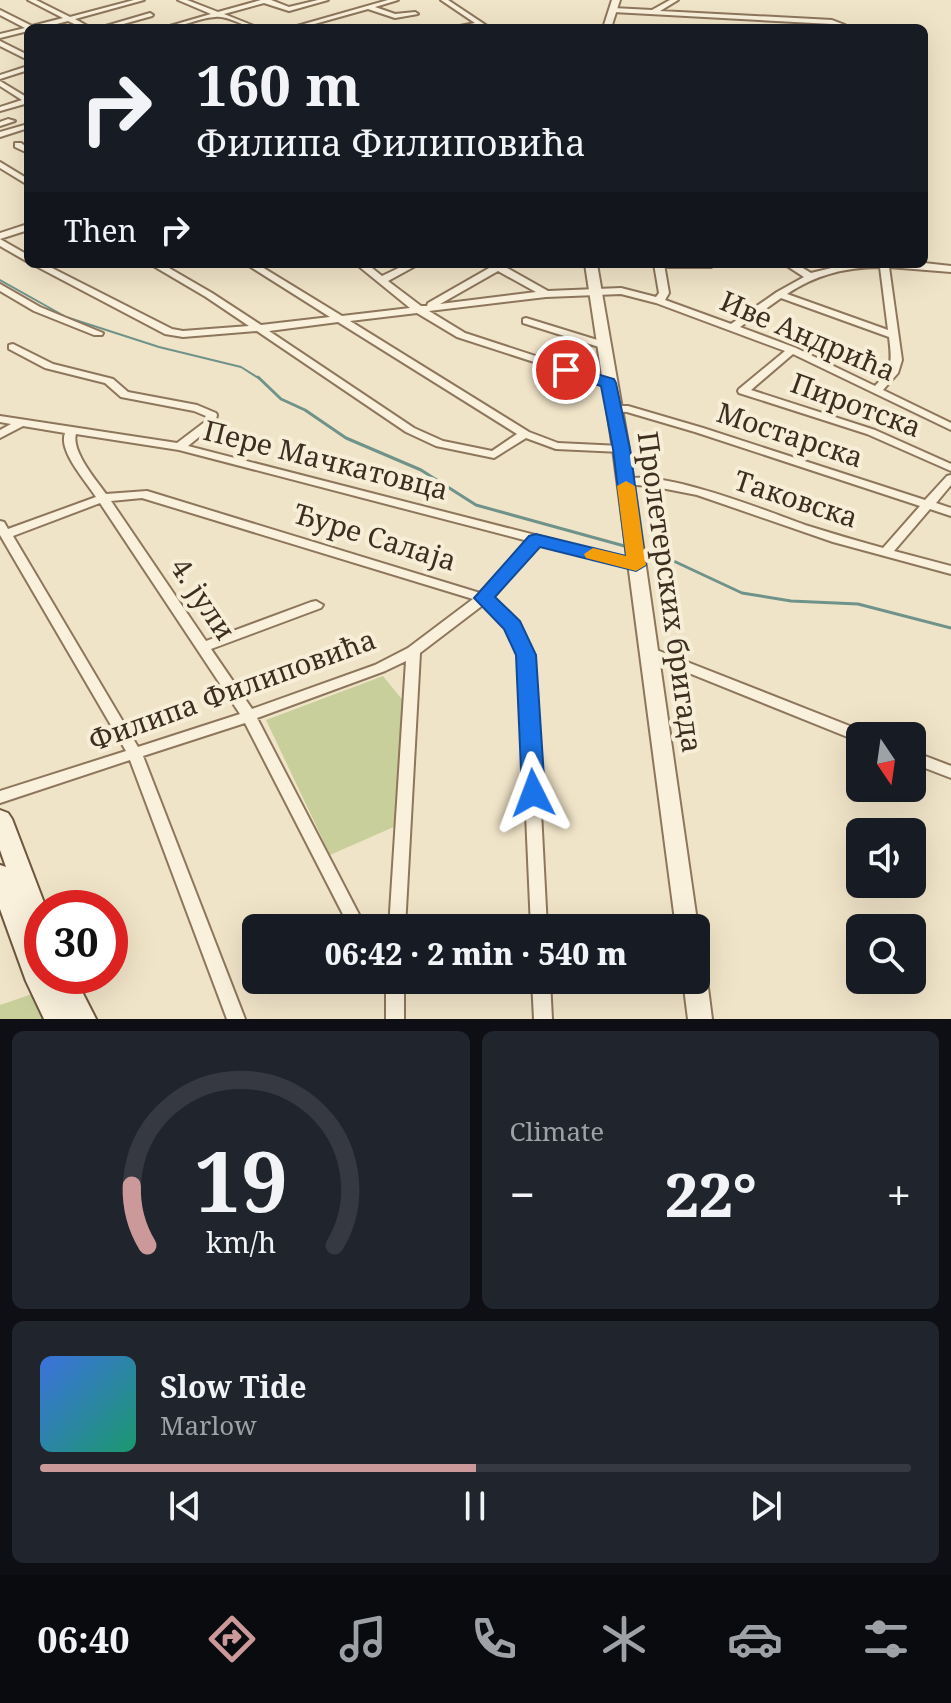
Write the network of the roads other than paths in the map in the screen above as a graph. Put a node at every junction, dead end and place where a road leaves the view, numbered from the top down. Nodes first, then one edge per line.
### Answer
1 (31, 0) edge
2 (102, 0) edge
3 (141, 0) edge
4 (181, 0) edge
5 (203, 0) edge
6 (325, 0) edge
7 (395, 0) edge
8 (444, 0) edge
9 (675, 0) edge
10 (266, 1) edge
11 (191, 3) junction
12 (614, 5) edge
13 (117, 6) junction
14 (368, 7) junction
15 (0, 12) edge
16 (653, 12) junction
17 (663, 13) junction
18 (217, 14) junction
19 (415, 14) dead end
20 (150, 15) dead end
21 (711, 15) junction
22 (69, 19) junction
23 (321, 20) junction
24 (24, 24) edge
25 (48, 24) edge
26 (80, 24) edge
27 (117, 24) edge
28 (181, 24) edge
29 (245, 24) edge
30 (307, 24) edge
31 (330, 24) edge
32 (481, 24) edge
33 (664, 24) dead end
34 (712, 24) edge
35 (829, 24) edge
36 (24, 30) edge
37 (0, 36) edge
38 (0, 43) edge
39 (24, 54) edge
40 (24, 69) edge
41 (0, 77) edge
42 (0, 83) edge
43 (24, 98) edge
44 (24, 102) edge
45 (0, 109) edge
46 (11, 121) dead end
47 (0, 124) edge
48 (24, 127) edge
49 (0, 135) edge
50 (18, 145) dead end
51 (24, 149) edge
52 (0, 164) edge
53 (24, 180) edge
54 (0, 223) edge
55 (24, 228) edge
56 (11, 232) junction
57 (0, 236) edge
58 (0, 242) edge
59 (24, 257) edge
60 (928, 267) edge
61 (45, 268) edge
62 (161, 268) edge
63 (258, 268) edge
64 (366, 268) edge
65 (406, 268) edge
66 (490, 268) edge
67 (500, 268) edge
68 (592, 268) edge
69 (660, 268) edge
70 (796, 268) edge
71 (847, 268) edge
72 (885, 268) edge
73 (951, 269) edge
74 (811, 277) junction
75 (382, 280) junction
76 (0, 287) edge
77 (595, 291) junction
78 (546, 294) junction
79 (781, 295) junction
80 (659, 301) junction
81 (424, 308) junction
82 (340, 318) junction
83 (526, 321) dead end
84 (734, 327) junction
85 (257, 328) junction
86 (98, 333) dead end
87 (895, 336) junction
88 (603, 345) junction
89 (13, 347) dead end
90 (792, 350) junction
91 (608, 383) junction
92 (877, 390) junction
93 (613, 409) junction
94 (0, 419) edge
95 (19, 424) junction
96 (951, 427) edge
97 (71, 432) junction
98 (525, 434) junction
99 (0, 435) edge
100 (179, 447) junction
101 (621, 449) junction
102 (951, 468) edge
103 (951, 478) edge
104 (626, 482) junction
105 (103, 498) junction
106 (929, 505) junction
107 (951, 512) edge
108 (3, 530) edge
109 (536, 540) junction
110 (887, 551) junction
111 (636, 562) junction
112 (951, 570) edge
113 (483, 598) junction
114 (316, 605) dead end
115 (204, 647) junction
116 (413, 651) junction
117 (649, 652) junction
118 (249, 716) junction
119 (846, 730) edge
120 (135, 754) junction
121 (926, 762) edge
122 (951, 772) edge
123 (0, 797) edge
124 (0, 819) edge
125 (0, 875) edge
126 (27, 890) edge
127 (351, 914) edge
128 (398, 914) edge
129 (538, 914) edge
130 (685, 914) edge
131 (70, 994) edge
132 (395, 994) edge
133 (542, 994) edge
134 (697, 994) edge
135 (58, 1019) edge
136 (83, 1019) edge
137 (236, 1019) edge
138 (395, 1019) edge
139 (543, 1019) edge
140 (700, 1019) edge

1 - 22 street
2 - 13 street
3 - 13 street
4 - 11 street
5 - 11 street
6 - 10 street
7 - 14 street
8 - 32 street
9 - 16 street
10 - 18 street
11 - 18 street
12 - 16 street
13 - 22 street
14 - 19 street
14 - 23 street
15 - 24 street
16 - 17 street
17 - 21 street
17 - 33 street
18 - 28 street
18 - 29 street
20 - 27 street
21 - 34 street
21 - 35 street
22 - 25 street
22 - 26 street
23 - 30 street
23 - 31 street
36 - 37 street
38 - 39 street
40 - 41 street
42 - 43 street
44 - 45 street
46 - 47 street
48 - 49 street
50 - 51 street
52 - 53 street
54 - 56 street
55 - 56 street
56 - 57 street
58 - 59 street
60 - 73 street
61 - 85 street, Иве Андрића
62 - 85 street
63 - 82 street
64 - 75 street
65 - 75 street
66 - 81 street
67 - 78 street
68 - 77 street, Пролетерских бригада
69 - 80 street
70 - 74 street
71 - 74 street
72 - 87 street
74 - 79 street
75 - 81 street
76 - 86 street
77 - 78 street, Иве Андрића
77 - 80 street, Иве Андрића
77 - 88 street, Пролетерских бригада
78 - 81 street, Иве Андрића
79 - 84 street
79 - 87 street
80 - 84 street, Иве Андрића
81 - 82 street, Иве Андрића
81 - 91 street
82 - 85 street, Иве Андрића
82 - 98 street
83 - 88 street
84 - 90 street, Иве Андрића
85 - 98 street
87 - 92 street
88 - 91 street, Пролетерских бригада
89 - 100 street
90 - 92 street, Иве Андрића
90 - 102 street, Пиротска
91 - 93 street, Пролетерских бригада
92 - 96 street, Иве Андрића
93 - 101 street, Пролетерских бригада
93 - 106 street, Мостарска
94 - 95 street, Пере Мачкатовца
95 - 97 street, Пере Мачкатовца
95 - 99 street
97 - 100 street, Пере Мачкатовца
97 - 105 street, 4. јули
98 - 101 street
100 - 109 street, Пере Мачкатовца
101 - 104 street, Пролетерских бригада
103 - 106 street
104 - 110 street, Таковска
104 - 111 street, Пролетерских бригада
105 - 108 street, Ђуре Салаја
105 - 113 street, Ђуре Салаја
105 - 115 street, 4. јули
106 - 107 street, Мостарска
106 - 110 street
108 - 120 street
109 - 111 street, Пере Мачкатовца
109 - 113 street, Филипа Филиповића
110 - 112 street, Таковска
111 - 117 street, Пролетерских бригада
113 - 116 street, Филипа Филиповића
113 - 129 street, Ђуре Салаја
114 - 115 street
115 - 118 street, 4. јули
116 - 118 street, Филипа Филиповића
116 - 128 street
117 - 119 street
117 - 130 street, Пролетерских бригада
118 - 120 street, Филипа Филиповића
118 - 127 street, 4. јули
120 - 123 street, Филипа Филиповића
120 - 137 street
121 - 122 street
124 - 126 main road
125 - 135 main road
131 - 136 main road
132 - 138 street
133 - 139 street
134 - 140 street

